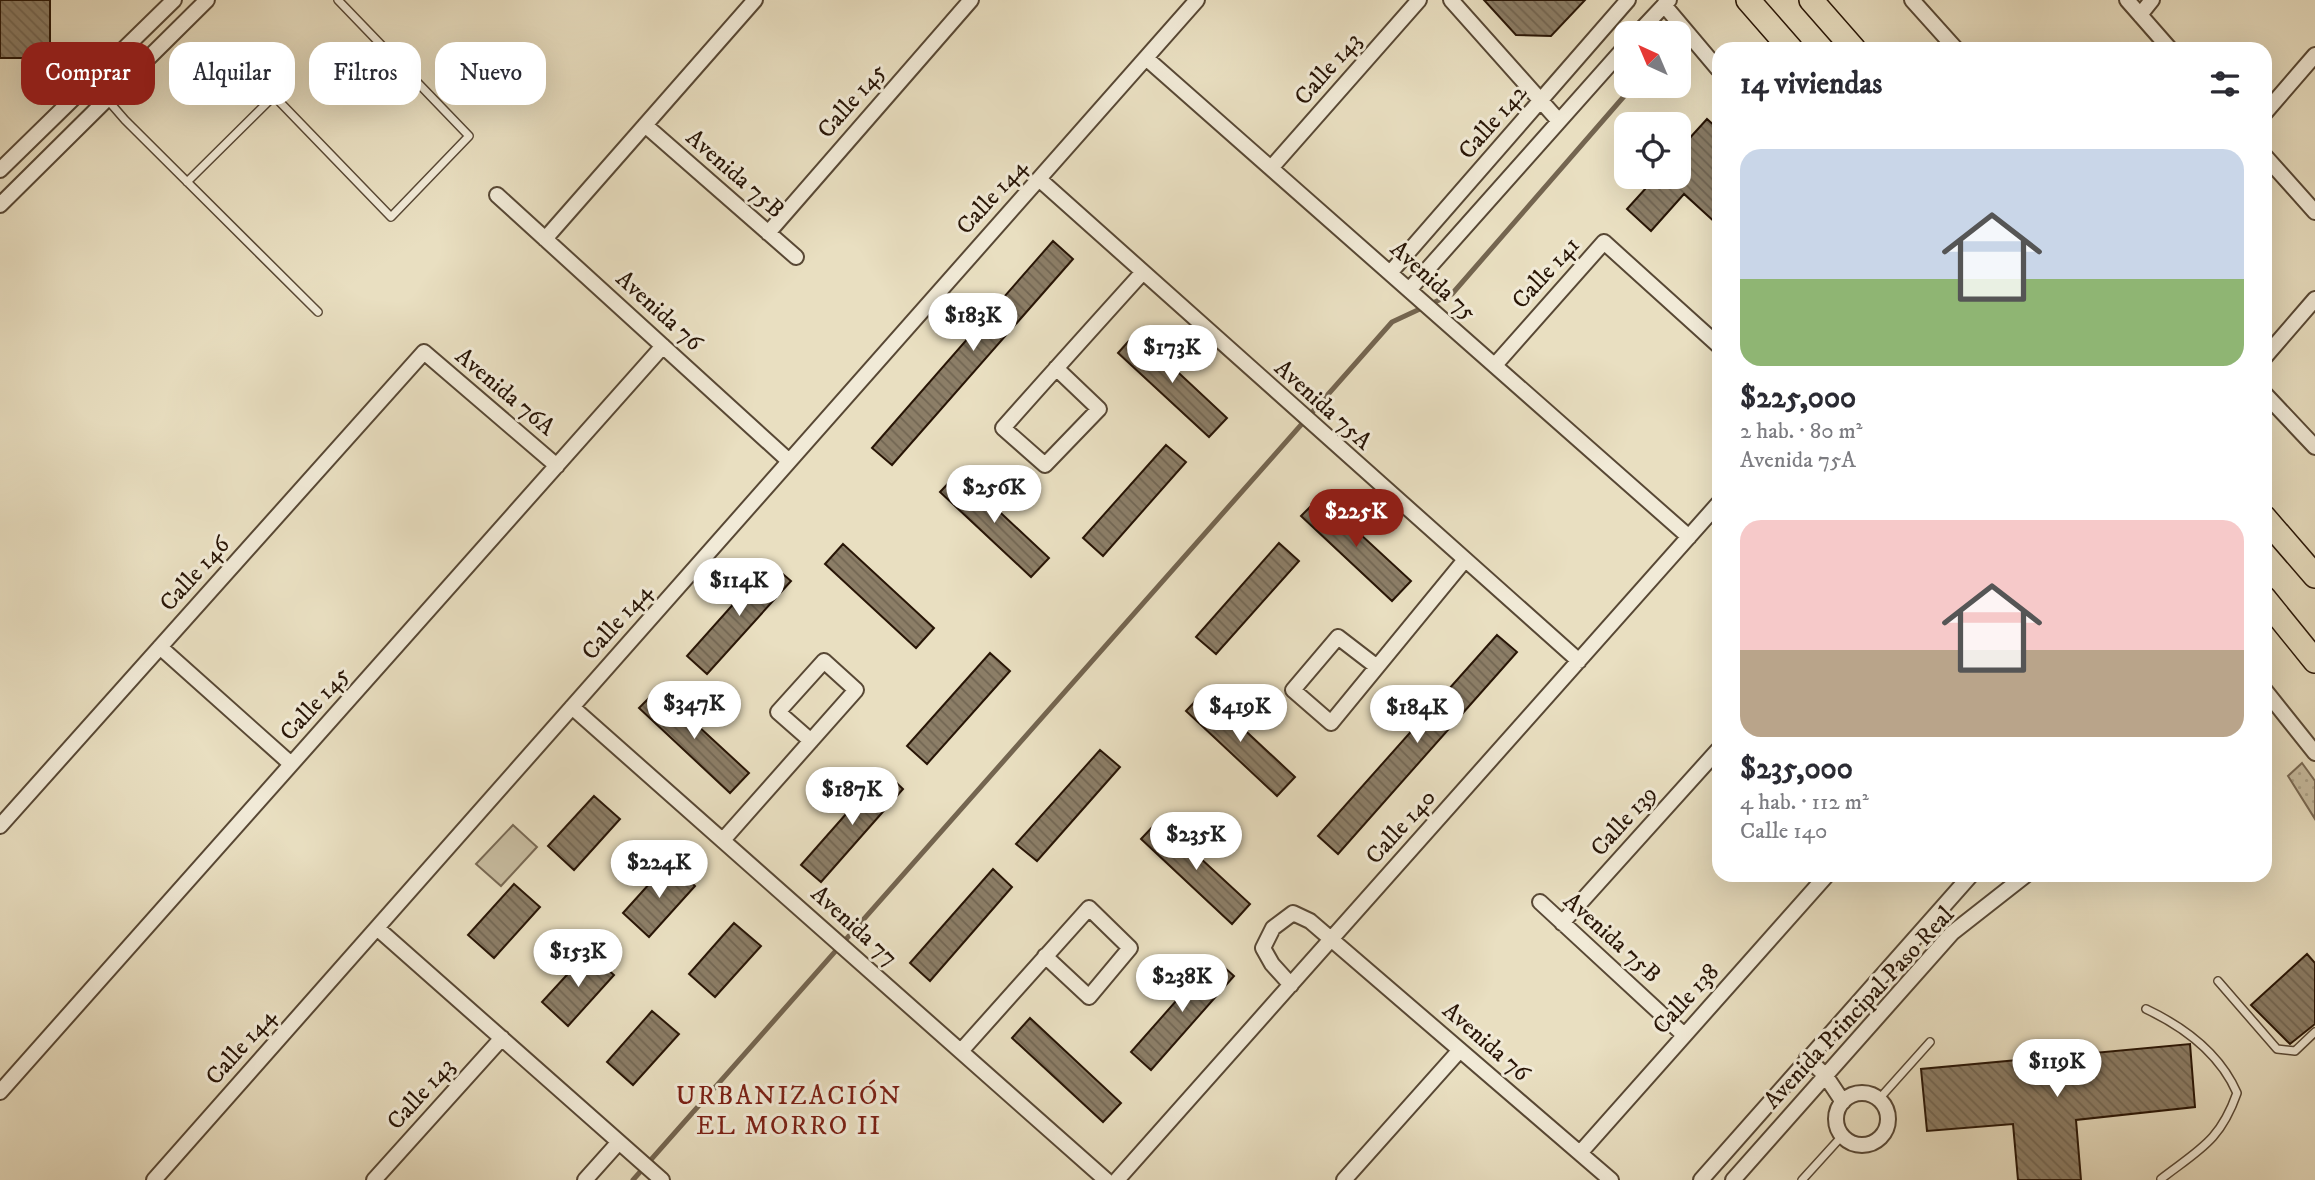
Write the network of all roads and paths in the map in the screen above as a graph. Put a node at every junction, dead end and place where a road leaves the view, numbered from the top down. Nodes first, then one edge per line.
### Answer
1 (174, 0) edge
2 (207, 0) edge
3 (338, 0) edge
4 (755, 0) edge
5 (971, 0) edge
6 (1197, 0) edge
7 (1419, 0) edge
8 (1451, 0) edge
9 (1628, 0) edge
10 (1748, 0) edge
11 (1811, 0) edge
12 (1912, 0) edge
13 (2127, 0) edge
14 (2152, 0) edge
15 (1666, 3) edge
16 (2140, 15) junction
17 (1649, 21) edge
18 (132, 42) edge
19 (1785, 42) edge
20 (1848, 42) edge
21 (1949, 42) edge
22 (2164, 42) edge
23 (155, 53) edge
24 (2315, 55) edge
25 (1146, 58) junction
26 (1614, 59) edge
27 (1712, 61) edge
28 (1542, 101) junction
29 (68, 105) edge
30 (103, 105) edge
31 (111, 105) edge
32 (2272, 105) edge
33 (1558, 120) junction
34 (645, 125) junction
35 (2272, 164) edge
36 (1271, 168) junction
37 (0, 170) edge
38 (1039, 180) junction
39 (187, 181) junction
40 (497, 195) dead end
41 (0, 205) edge
42 (2315, 212) edge
43 (768, 233) junction
44 (545, 239) junction
45 (796, 257) dead end
46 (1143, 272) junction
47 (1390, 273) junction
48 (1413, 294) junction
49 (2315, 299) edge
50 (318, 312) dead end
51 (1712, 340) edge
52 (663, 346) junction
53 (2272, 349) edge
54 (424, 352) joint
55 (1494, 365) junction
56 (1056, 368) junction
57 (2272, 401) edge
58 (2315, 447) edge
59 (789, 461) junction
60 (556, 466) junction
61 (1712, 511) edge
62 (2272, 526) edge
63 (1689, 537) junction
64 (1464, 561) junction
65 (2315, 576) edge
66 (2272, 608) edge
67 (160, 647) junction
68 (1579, 661) junction
69 (2315, 661) edge
70 (1377, 667) junction
71 (2272, 699) edge
72 (572, 707) junction
73 (811, 741) junction
74 (2315, 753) edge
75 (1712, 757) edge
76 (291, 765) junction
77 (0, 826) edge
78 (723, 840) junction
79 (1821, 882) edge
80 (1965, 882) edge
81 (2014, 882) edge
82 (1540, 902) dead end
83 (1562, 923) junction
84 (377, 928) junction
85 (1332, 939) junction
86 (1045, 956) junction
87 (2218, 981) dead end
88 (1291, 985) junction
89 (2146, 1009) dead end
90 (2315, 1032) edge
91 (1685, 1035) junction
92 (502, 1038) junction
93 (1930, 1042) dead end
94 (1460, 1050) junction
95 (961, 1051) junction
96 (1807, 1058) junction
97 (1825, 1075) junction
98 (2, 1087) edge
99 (1879, 1099) junction
100 (1843, 1102) junction
101 (1842, 1136) junction
102 (619, 1142) junction
103 (1580, 1153) junction
104 (657, 1176) edge
105 (1353, 1177) edge
106 (2161, 1179) edge
107 (154, 1180) edge
108 (374, 1180) edge
109 (585, 1180) edge
110 (1106, 1180) edge
111 (1117, 1180) edge
112 (1611, 1180) edge
113 (1701, 1180) edge
114 (1733, 1180) edge
115 (1802, 1180) edge

1 - 18 street
2 - 23 street
3 - 39 lane
4 - 34 street
5 - 43 street, Calle 145
6 - 25 street, Calle 144
7 - 36 street, Calle 143
8 - 28 street
9 - 28 street, Calle 142
10 - 19 main road
11 - 20 main road
12 - 21 street
13 - 16 street
14 - 16 street
15 - 17 street
15 - 27 street
16 - 22 street
24 - 32 street
25 - 36 street, Avenida 75
25 - 38 street, Calle 144
26 - 33 street, Calle 142
28 - 33 street
28 - 47 street, Calle 142
29 - 37 street
30 - 41 street
31 - 39 lane
33 - 48 street, Calle 142
34 - 43 street, Avenida 75B
34 - 44 street
35 - 42 street
36 - 47 street, Avenida 75
38 - 46 street, Avenida 75A
38 - 59 street, Calle 144
39 - 50 lane
40 - 44 street, Avenida 76
43 - 45 street, Avenida 75B
44 - 52 street, Avenida 76
46 - 56 street
46 - 64 street, Avenida 75A
47 - 48 street, Avenida 75
48 - 55 street, Avenida 75
49 - 53 street
51 - 55 street, Calle 141
52 - 59 street, Avenida 76
52 - 60 street, Calle 145
54 - 60 street, Avenida 76A
54 - 67 street, Calle 146
55 - 63 street, Avenida 75
56 - 56 street
57 - 58 street
59 - 72 street, Calle 144
60 - 76 street, Calle 145
61 - 63 street, Calle 140
62 - 65 main road
63 - 68 street, Calle 140
64 - 68 street, Avenida 75A
64 - 70 street
66 - 69 main road
67 - 76 street
67 - 77 street, Calle 146
68 - 85 street, Calle 140
70 - 70 street
71 - 74 street
72 - 78 street, Avenida 77
72 - 84 street, Calle 144
73 - 73 street
73 - 78 street
75 - 83 street, Calle 139
76 - 98 street, Calle 145
78 - 95 street, Avenida 77
79 - 91 street, Calle 138
80 - 96 street, Avenida Principal Paso Real
81 - 97 street, Avenida Principal Paso Real
82 - 83 street, Avenida 75B
83 - 91 street, Avenida 75B
84 - 92 street
84 - 107 street, Calle 144
85 - 88 street, Calle 140
85 - 88 street, Avenida 76
85 - 94 street, Avenida 76
86 - 86 street
86 - 95 street
87 - 90 lane
88 - 111 street, Calle 140
89 - 106 lane
91 - 103 street, Calle 138
92 - 102 street
92 - 108 street, Calle 143
93 - 99 lane
94 - 103 street, Avenida 76
94 - 105 street
95 - 110 street, Avenida 77
96 - 97 street
96 - 113 street, Avenida Principal Paso Real
97 - 100 street
97 - 114 street, Avenida Principal Paso Real
99 - 100 street
99 - 101 street
100 - 101 street
101 - 115 lane
102 - 104 street
102 - 109 street
103 - 112 street, Avenida 76

